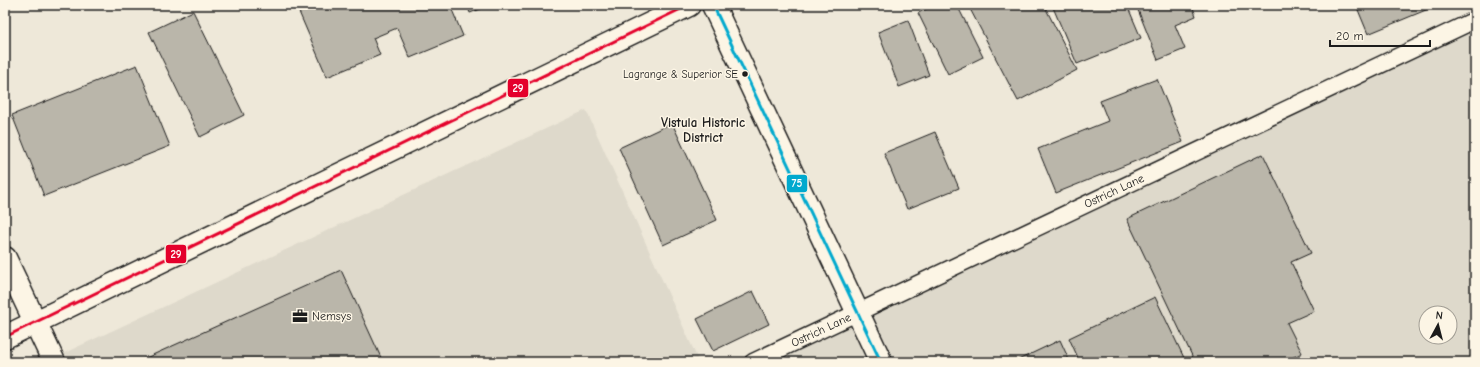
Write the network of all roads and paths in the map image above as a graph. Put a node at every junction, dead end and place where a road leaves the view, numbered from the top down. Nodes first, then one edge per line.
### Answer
1 (689, 5) edge
2 (713, 5) edge
3 (1475, 20) edge
4 (5, 258) edge
5 (858, 312) junction
6 (35, 322) junction
7 (5, 337) edge
8 (54, 362) edge
9 (753, 362) edge
10 (881, 362) edge

1 - 6 street
2 - 5 street
3 - 5 lane, Ostrich Lane
4 - 6 street
5 - 9 lane, Ostrich Lane
5 - 10 street
6 - 7 street
6 - 8 street

